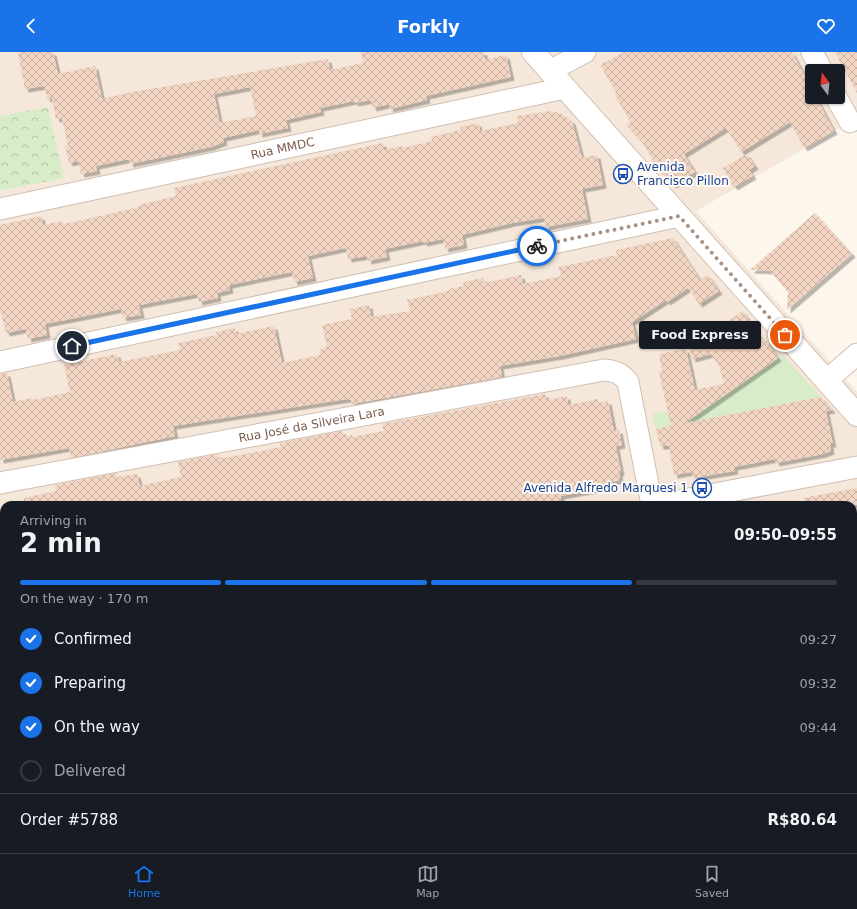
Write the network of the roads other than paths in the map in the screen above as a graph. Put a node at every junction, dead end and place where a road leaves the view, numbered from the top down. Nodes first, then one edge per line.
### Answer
1 (533, 52) edge
2 (585, 52) edge
3 (812, 52) edge
4 (818, 64) edge
5 (550, 71) junction
6 (565, 88) junction
7 (840, 104) edge
8 (850, 122) dead end
9 (0, 209) edge
10 (679, 216) junction
11 (857, 354) edge
12 (0, 362) edge
13 (826, 381) junction
14 (857, 415) edge
15 (857, 468) edge
16 (0, 483) edge
17 (651, 501) edge
18 (680, 501) edge

1 - 5 main road
2 - 5 street
3 - 4 street
5 - 6 main road
6 - 9 street, Rua MMDC
6 - 10 main road
7 - 8 street
10 - 12 street
10 - 13 main road
11 - 13 street
13 - 14 main road
15 - 18 street
16 - 17 street, Rua José da Silveira Lara

